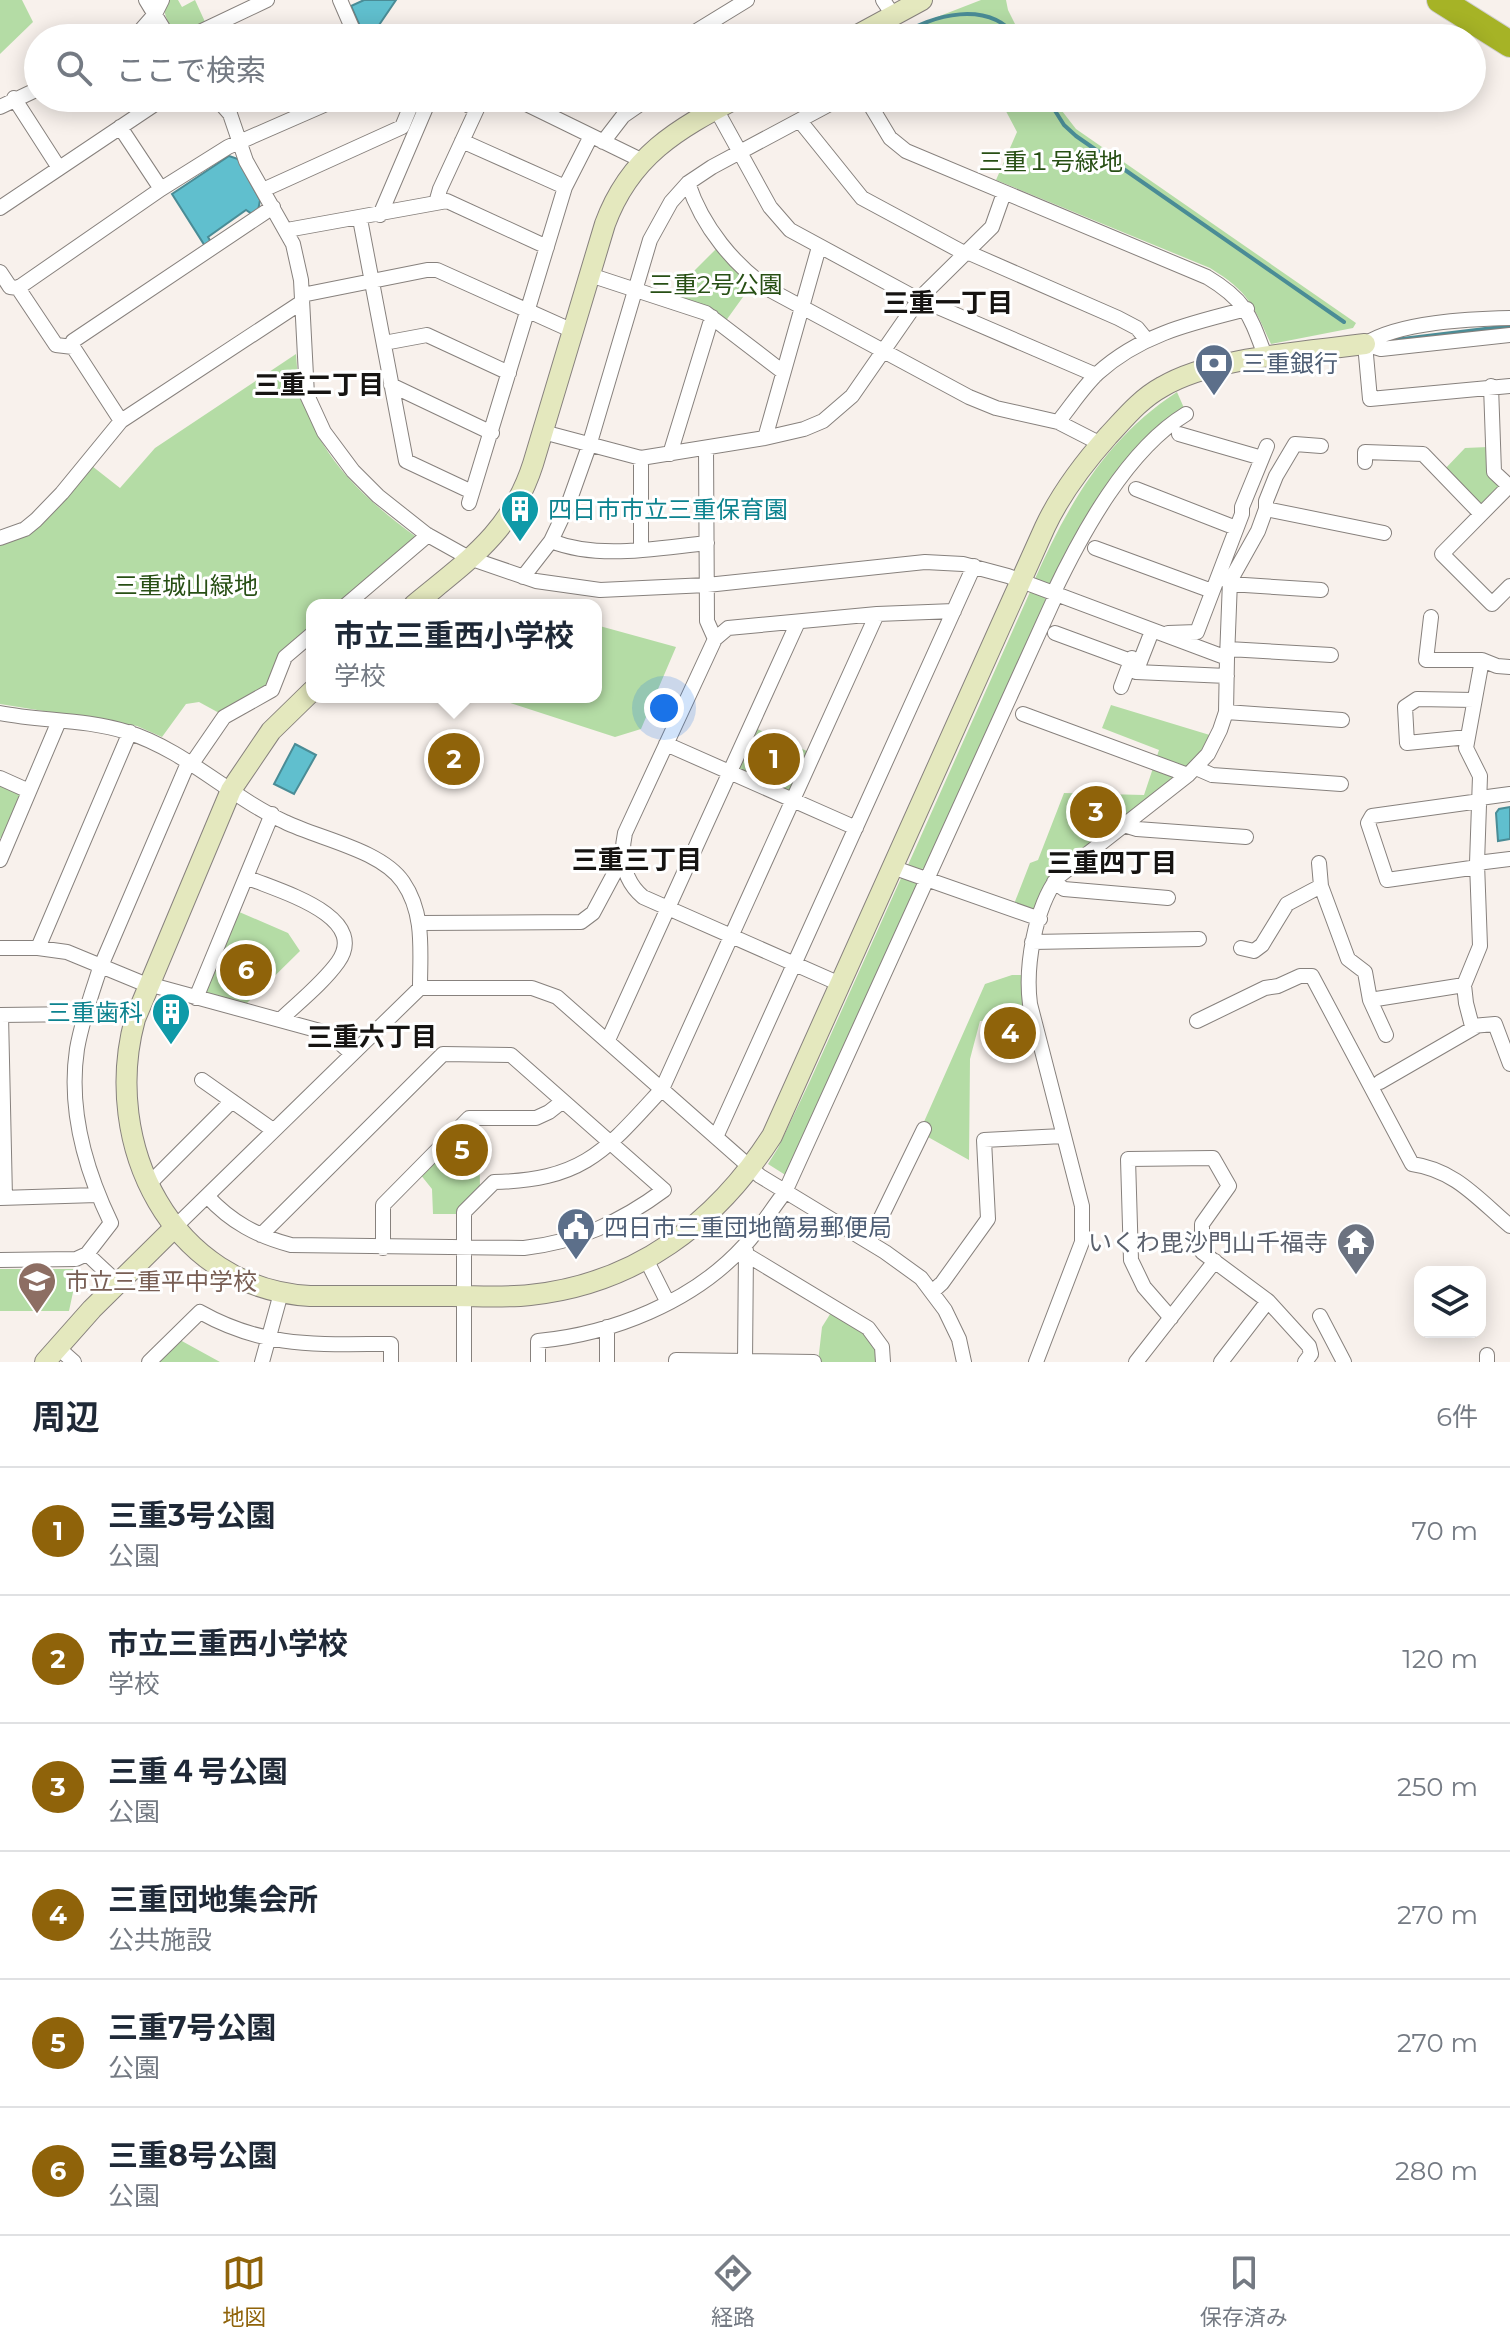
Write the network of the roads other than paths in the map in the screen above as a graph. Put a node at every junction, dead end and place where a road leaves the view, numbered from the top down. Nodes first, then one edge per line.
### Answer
1 (146, 0) edge
2 (162, 0) edge
3 (340, 0) edge
4 (747, 0) edge
5 (922, 0) edge
6 (1440, 0) edge
7 (260, 2) edge
8 (888, 8) edge
9 (155, 14) junction
10 (146, 24) edge
11 (161, 24) edge
12 (215, 24) edge
13 (350, 24) edge
14 (708, 24) edge
15 (869, 24) edge
16 (1478, 24) edge
17 (1486, 29) edge
18 (1510, 44) edge
19 (24, 94) edge
20 (14, 98) junction
21 (0, 107) edge
22 (143, 112) edge
23 (228, 112) edge
24 (308, 112) edge
25 (408, 112) edge
26 (424, 112) edge
27 (475, 112) edge
28 (542, 112) edge
29 (629, 112) edge
30 (700, 112) edge
31 (710, 112) edge
32 (816, 112) edge
33 (874, 112) edge
34 (800, 121) junction
35 (120, 127) junction
36 (597, 139) junction
37 (462, 141) junction
38 (240, 142) junction
39 (740, 152) junction
40 (643, 161) junction
41 (59, 168) junction
42 (688, 183) junction
43 (565, 187) junction
44 (161, 189) junction
45 (263, 190) junction
46 (1004, 193) junction
47 (3, 200) edge
48 (436, 203) junction
49 (273, 207) junction
50 (380, 215) junction
51 (360, 219) junction
52 (287, 230) junction
53 (547, 247) junction
54 (819, 247) junction
55 (967, 253) junction
56 (0, 272) edge
57 (590, 275) junction
58 (372, 281) junction
59 (9, 289) edge
60 (636, 289) junction
61 (302, 298) junction
62 (920, 298) junction
63 (802, 309) junction
64 (1247, 309) junction
65 (529, 311) junction
66 (712, 317) junction
67 (1510, 318) edge
68 (573, 331) junction
69 (1510, 335) edge
70 (1146, 339) junction
71 (384, 343) junction
72 (1365, 344) junction
73 (73, 347) junction
74 (883, 352) junction
75 (1266, 358) junction
76 (783, 372) junction
77 (509, 373) junction
78 (1096, 375) junction
79 (391, 385) junction
80 (1491, 386) junction
81 (1510, 386) edge
82 (1186, 414) dead end
83 (121, 421) junction
84 (1058, 422) junction
85 (543, 432) junction
86 (492, 433) junction
87 (1179, 434) dead end
88 (765, 438) junction
89 (1101, 444) junction
90 (589, 446) junction
91 (1321, 446) dead end
92 (706, 448) junction
93 (670, 454) junction
94 (641, 458) junction
95 (1365, 462) dead end
96 (1509, 486) edge
97 (1136, 489) dead end
98 (1266, 509) junction
99 (1481, 514) junction
100 (1236, 528) junction
101 (1384, 533) dead end
102 (428, 535) junction
103 (0, 538) edge
104 (551, 541) junction
105 (707, 543) junction
106 (1095, 548) dead end
107 (641, 549) junction
108 (469, 558) junction
109 (974, 566) junction
110 (523, 577) junction
111 (1020, 582) junction
112 (1229, 584) junction
113 (707, 585) junction
114 (1510, 586) edge
115 (1321, 590) dead end
116 (1212, 591) junction
117 (1055, 595) junction
118 (353, 599) edge
119 (421, 599) edge
120 (954, 611) junction
121 (877, 614) junction
122 (1431, 617) dead end
123 (798, 622) junction
124 (1152, 631) junction
125 (1055, 633) dead end
126 (306, 639) edge
127 (715, 639) junction
128 (1228, 654) junction
129 (1331, 655) dead end
130 (1482, 660) junction
131 (1131, 661) junction
132 (1510, 667) edge
133 (1227, 676) junction
134 (1121, 687) dead end
135 (272, 690) junction
136 (306, 696) edge
137 (1474, 700) junction
138 (292, 709) junction
139 (1226, 712) junction
140 (0, 713) edge
141 (1023, 714) dead end
142 (1342, 720) dead end
143 (59, 721) junction
144 (130, 732) junction
145 (1468, 737) junction
146 (666, 744) junction
147 (190, 764) junction
148 (1192, 772) junction
149 (731, 773) junction
150 (0, 778) edge
151 (1341, 784) dead end
152 (231, 790) junction
153 (29, 791) junction
154 (1510, 794) edge
155 (1480, 799) junction
156 (792, 800) junction
157 (272, 814) junction
158 (1124, 825) junction
159 (856, 828) junction
160 (1246, 837) dead end
161 (2, 850) edge
162 (623, 857) junction
163 (1510, 859) edge
164 (1319, 863) dead end
165 (1478, 865) junction
166 (892, 867) junction
167 (246, 877) junction
168 (927, 880) junction
169 (1054, 882) junction
170 (1321, 886) junction
171 (1168, 898) dead end
172 (668, 909) junction
173 (1040, 919) junction
174 (421, 923) junction
175 (731, 936) junction
176 (1199, 939) dead end
177 (1032, 942) junction
178 (0, 948) edge
179 (38, 948) junction
180 (1241, 948) dead end
181 (795, 964) junction
182 (101, 966) junction
183 (148, 984) junction
184 (840, 984) junction
185 (1464, 985) junction
186 (420, 988) junction
187 (196, 998) junction
188 (1370, 1000) junction
189 (85, 1014) junction
190 (1, 1015) edge
191 (280, 1020) junction
192 (1197, 1021) dead end
193 (1477, 1026) junction
194 (1386, 1035) dead end
195 (608, 1040) junction
196 (351, 1053) junction
197 (1510, 1064) edge
198 (202, 1080) dead end
199 (1380, 1082) dead end
200 (662, 1089) junction
201 (232, 1101) junction
202 (563, 1101) junction
203 (924, 1129) dead end
204 (273, 1130) junction
205 (1063, 1136) junction
206 (716, 1137) junction
207 (612, 1143) junction
208 (751, 1168) junction
209 (149, 1184) junction
210 (785, 1192) junction
211 (97, 1195) junction
212 (207, 1196) junction
213 (2, 1198) edge
214 (1510, 1226) edge
215 (175, 1227) junction
216 (261, 1235) junction
217 (869, 1242) junction
218 (383, 1248) junction
219 (465, 1248) junction
220 (746, 1250) junction
221 (87, 1254) junction
222 (646, 1259) junction
223 (0, 1260) edge
224 (1215, 1261) junction
225 (118, 1283) junction
226 (932, 1292) junction
227 (281, 1293) junction
228 (465, 1296) junction
229 (1268, 1301) junction
230 (668, 1303) junction
231 (1320, 1316) dead end
232 (1171, 1318) junction
233 (607, 1327) junction
234 (270, 1340) junction
235 (50, 1354) edge
236 (745, 1361) edge
237 (74, 1362) edge
238 (149, 1362) edge
239 (262, 1362) edge
240 (391, 1362) edge
241 (464, 1362) edge
242 (538, 1362) edge
243 (607, 1362) edge
244 (676, 1362) edge
245 (814, 1362) edge
246 (883, 1362) edge
247 (964, 1362) edge
248 (1036, 1362) edge
249 (1136, 1362) edge
250 (1221, 1362) edge
251 (1305, 1362) edge
252 (1344, 1362) edge

1 - 9 street
2 - 9 street
3 - 13 street
4 - 14 street
5 - 8 street
6 - 16 highway
7 - 12 street
8 - 15 street
9 - 10 street
9 - 11 street
17 - 18 highway
19 - 20 street
20 - 21 street
20 - 41 street
22 - 35 street
23 - 38 street
24 - 38 street
25 - 45 street
26 - 50 street
27 - 37 street
28 - 36 street
29 - 36 street
30 - 40 street
31 - 39 street
32 - 34 street
33 - 46 street
34 - 39 street
34 - 55 street
35 - 41 street
35 - 44 street
36 - 40 street
36 - 43 street
37 - 43 street
37 - 48 street
38 - 44 street
38 - 45 street
39 - 42 street
39 - 54 street
40 - 57 street
41 - 47 street
42 - 60 street
42 - 63 street
43 - 53 street
44 - 59 street
45 - 49 street
46 - 55 street
46 - 64 street
48 - 50 street
48 - 53 street
49 - 52 street
49 - 73 street
50 - 51 street
51 - 52 street
51 - 58 street
52 - 61 street
53 - 65 street
54 - 62 street
54 - 63 street
55 - 62 street
55 - 70 street
56 - 59 street
57 - 60 street
57 - 68 street
58 - 61 street
58 - 65 street
58 - 71 street
59 - 73 street
60 - 66 street
60 - 90 street
61 - 83 street
61 - 102 street
62 - 74 street
62 - 78 street
63 - 74 street
63 - 76 street
64 - 70 street
64 - 75 street
65 - 68 street
65 - 77 street
66 - 76 street
66 - 93 street
67 - 72 street
68 - 85 street
69 - 72 street
70 - 78 street
71 - 77 street
71 - 79 street
72 - 75 street
72 - 80 street
73 - 83 street
74 - 84 street
74 - 88 street
75 - 89 street
76 - 88 street
77 - 86 street
78 - 84 street
79 - 86 street
79 - 86 street
80 - 81 street
80 - 96 street
82 - 117 street
83 - 103 street
84 - 89 street
85 - 90 street
85 - 108 street
87 - 100 street
88 - 92 street
89 - 111 street
90 - 94 street
90 - 104 street
91 - 98 street
92 - 93 street
92 - 105 street
93 - 94 street
94 - 107 street
95 - 99 street
96 - 99 street
97 - 100 street
98 - 101 street
98 - 112 street
99 - 114 street
100 - 116 street
102 - 108 street
102 - 118 street
104 - 107 street
104 - 110 street
105 - 107 street
105 - 113 street
106 - 116 street
108 - 110 street
108 - 119 street
109 - 111 street
109 - 113 street
109 - 120 street
110 - 113 street
111 - 117 street
111 - 166 street
112 - 115 street
112 - 128 street
113 - 127 street
116 - 124 street
117 - 124 street
117 - 168 street
120 - 121 street
120 - 159 street
121 - 123 street
121 - 156 street
122 - 130 street
123 - 127 street
123 - 149 street
124 - 128 street
124 - 131 street
124 - 133 street
125 - 131 street
126 - 135 street
127 - 146 street
128 - 129 street
128 - 133 street
130 - 132 street
130 - 137 street
131 - 134 street
133 - 139 street
135 - 138 street
135 - 147 street
136 - 138 street
137 - 145 street
137 - 145 street
138 - 152 street
139 - 142 street
139 - 148 street
140 - 143 street
141 - 148 street
143 - 144 street
143 - 153 street
144 - 147 street
144 - 179 street
145 - 155 street
146 - 149 street
146 - 162 street
147 - 152 street
147 - 182 street
148 - 151 street
148 - 158 street
149 - 156 street
149 - 172 street
150 - 153 street
152 - 157 street
152 - 183 street
153 - 161 street
154 - 155 street
155 - 165 street
155 - 165 street
156 - 159 street
156 - 175 street
157 - 167 street
157 - 174 street
158 - 160 street
158 - 169 street
159 - 181 street
162 - 172 street
162 - 174 street
163 - 165 street
164 - 170 street
165 - 185 street
166 - 168 street
166 - 184 street
167 - 187 street
167 - 191 street
168 - 173 street
168 - 210 street
169 - 171 street
169 - 173 street
170 - 180 street
170 - 188 street
172 - 175 street
172 - 195 street
173 - 177 street
174 - 186 street
175 - 181 street
175 - 200 street
176 - 177 street
177 - 205 street
178 - 179 street
179 - 182 street
181 - 184 street
181 - 206 street
182 - 183 street
182 - 189 street
183 - 187 street
183 - 209 street
184 - 208 street
185 - 188 street
185 - 193 street
186 - 195 street
186 - 196 street
187 - 191 street
188 - 194 street
189 - 190 street
189 - 211 street
190 - 213 street
191 - 196 street
192 - 214 street
193 - 197 street
193 - 199 street
195 - 200 street
196 - 204 street
198 - 201 street
200 - 206 street
200 - 207 street
201 - 204 street
201 - 209 street
202 - 207 street
202 - 216 street
202 - 218 street
203 - 217 street
204 - 212 street
205 - 226 street
205 - 248 street
206 - 208 street
207 - 219 street
207 - 219 street
208 - 210 street
208 - 222 street
209 - 215 street
210 - 217 street
210 - 220 street
211 - 213 street
211 - 221 street
212 - 215 street
212 - 216 street
215 - 225 street
215 - 227 street
216 - 218 street
217 - 226 street
218 - 219 street
219 - 228 street
220 - 230 street
220 - 236 street
220 - 246 street
221 - 223 street
221 - 225 street
222 - 228 street
222 - 230 street
224 - 229 street
224 - 232 street
224 - 232 street
225 - 235 street
226 - 247 street
227 - 228 street
227 - 234 street
228 - 241 street
229 - 250 street
229 - 251 street
230 - 233 street
231 - 252 street
232 - 249 street
233 - 242 street
233 - 243 street
234 - 238 street
234 - 239 street
234 - 240 street
235 - 237 street
236 - 244 street
236 - 245 street

